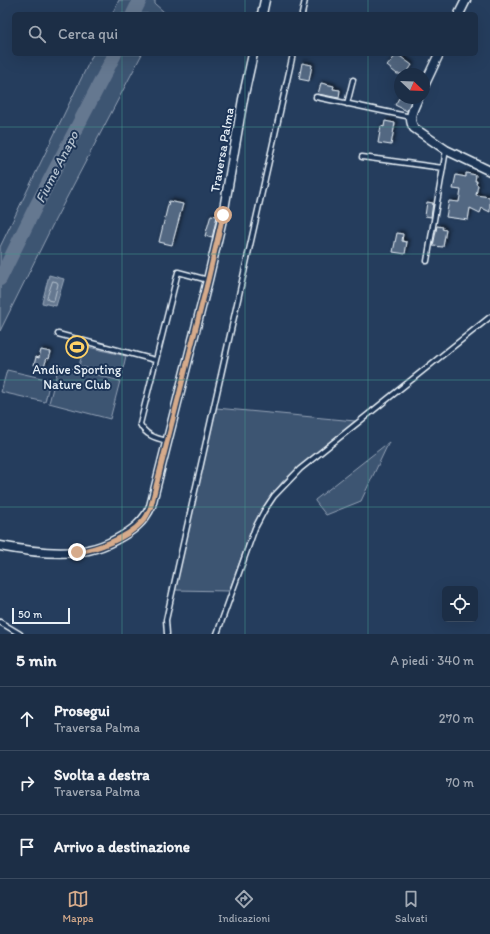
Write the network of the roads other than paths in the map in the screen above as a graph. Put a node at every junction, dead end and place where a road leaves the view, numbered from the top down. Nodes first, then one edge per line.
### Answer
1 (265, 0) edge
2 (305, 0) edge
3 (466, 0) edge
4 (262, 12) edge
5 (302, 12) edge
6 (460, 12) edge
7 (253, 56) edge
8 (293, 56) edge
9 (438, 56) edge
10 (430, 73) edge
11 (353, 80) dead end
12 (316, 98) dead end
13 (347, 104) junction
14 (416, 104) edge
15 (411, 116) junction
16 (446, 150) junction
17 (362, 157) dead end
18 (443, 168) junction
19 (490, 171) edge
20 (427, 261) dead end
21 (208, 280) junction
22 (490, 317) edge
23 (58, 334) dead end
24 (155, 360) junction
25 (167, 441) junction
26 (0, 546) edge
27 (0, 622) edge
28 (20, 634) edge
29 (167, 634) edge
30 (217, 634) edge

1 - 4 street
2 - 5 lane
3 - 6 street
7 - 21 street, Traversa Palma
8 - 29 lane
9 - 10 street
11 - 13 lane
12 - 13 lane
13 - 15 lane
14 - 15 street
15 - 16 street
16 - 18 lane
16 - 19 street
17 - 18 lane
18 - 20 lane
21 - 24 lane
21 - 25 street, Traversa Palma
22 - 30 lane
23 - 24 lane
24 - 25 lane
25 - 26 street, Traversa Palma
27 - 28 lane

